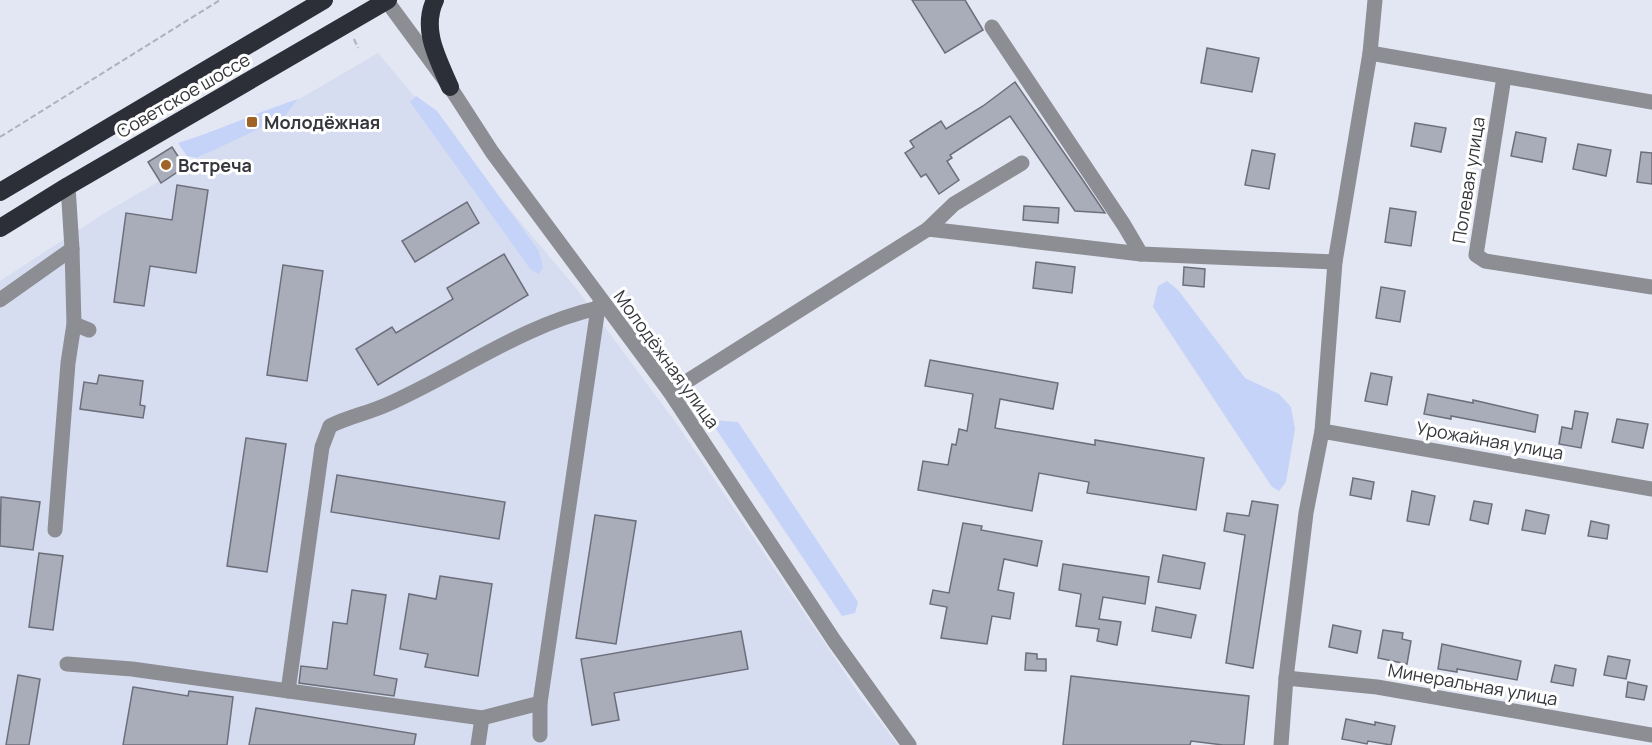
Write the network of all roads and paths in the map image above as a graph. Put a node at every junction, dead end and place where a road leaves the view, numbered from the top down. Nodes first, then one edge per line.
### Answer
1 (219, 0) edge
2 (324, 0) edge
3 (387, 0) edge
4 (435, 0) edge
5 (1375, 0) edge
6 (992, 27) dead end
7 (1370, 52) junction
8 (1504, 76) junction
9 (450, 87) junction
10 (1652, 102) edge
11 (0, 137) edge
12 (1022, 163) dead end
13 (68, 186) junction
14 (0, 192) edge
15 (0, 228) edge
16 (928, 229) junction
17 (72, 249) junction
18 (1141, 254) junction
19 (1335, 262) junction
20 (1652, 287) edge
21 (0, 300) edge
22 (600, 304) junction
23 (74, 324) junction
24 (89, 330) dead end
25 (670, 392) junction
26 (1322, 430) junction
27 (1652, 489) edge
28 (55, 530) dead end
29 (67, 664) dead end
30 (1286, 678) junction
31 (288, 691) junction
32 (540, 703) junction
33 (482, 718) junction
34 (540, 735) dead end
35 (1652, 735) edge
36 (478, 745) edge
37 (909, 745) edge
38 (1281, 745) edge

1 - 11 path
2 - 14 highway, Советское шоссе
3 - 9 street, Молодёжная улица
3 - 13 highway, Советское шоссе
4 - 9 highway
5 - 7 street
6 - 18 street
7 - 8 street
7 - 19 street
8 - 10 street
8 - 20 street, Полевая улица
9 - 22 street, Молодёжная улица
12 - 16 street
13 - 15 highway, Советское шоссе
13 - 17 street
16 - 18 street
16 - 25 street
17 - 21 street
17 - 23 street
18 - 19 street
19 - 26 street
22 - 25 street, Молодёжная улица
22 - 31 street
22 - 32 street
23 - 24 street
23 - 28 street
25 - 37 street, Молодёжная улица
26 - 27 street, Урожайная улица
26 - 30 street
29 - 31 street
30 - 35 street, Минеральная улица
30 - 38 street
31 - 33 street
32 - 33 street
32 - 34 street
33 - 36 street

